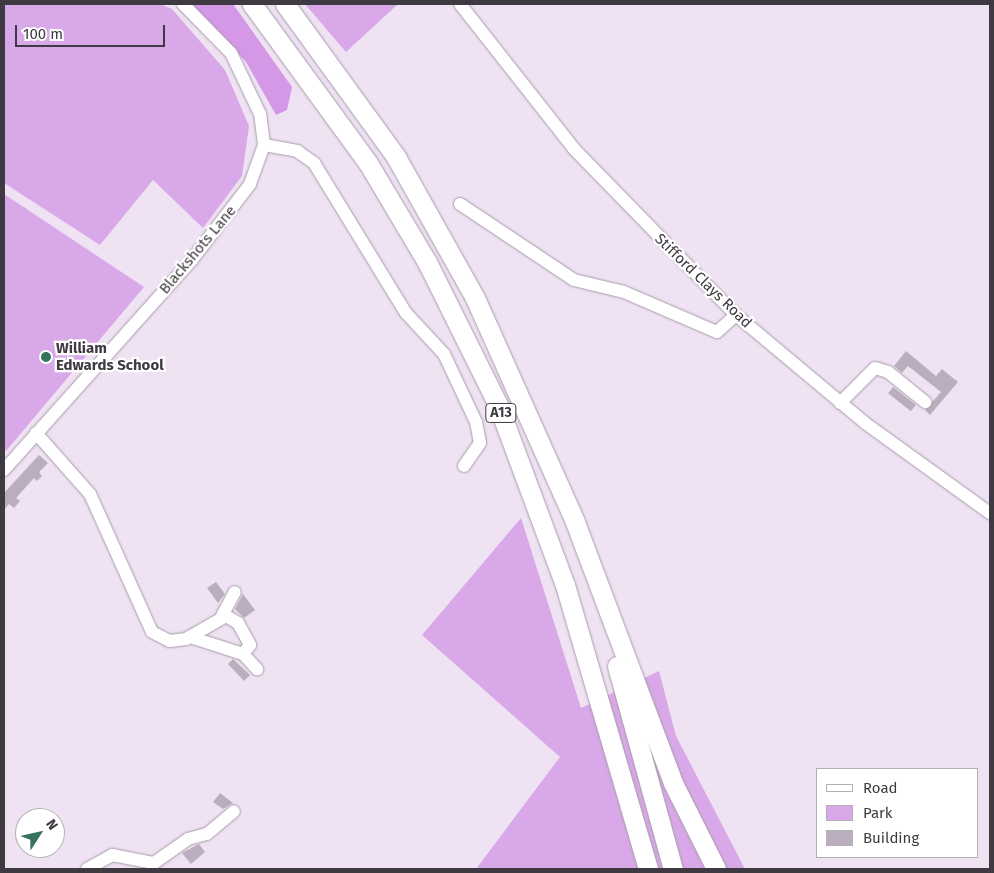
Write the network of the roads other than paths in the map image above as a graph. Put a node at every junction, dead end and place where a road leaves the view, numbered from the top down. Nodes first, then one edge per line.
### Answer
1 (183, 4) edge
2 (252, 4) edge
3 (285, 4) edge
4 (460, 4) edge
5 (264, 145) junction
6 (460, 204) dead end
7 (736, 315) junction
8 (925, 402) dead end
9 (840, 403) junction
10 (36, 433) junction
11 (551, 463) junction
12 (464, 466) dead end
13 (4, 470) edge
14 (990, 513) edge
15 (235, 592) dead end
16 (222, 616) junction
17 (190, 637) junction
18 (243, 654) junction
19 (257, 669) dead end
20 (234, 811) dead end
21 (87, 869) edge
22 (648, 869) edge
23 (673, 869) edge
24 (716, 869) edge

1 - 5 street, Blackshots Lane
2 - 22 highway, A13
3 - 11 highway, A13
4 - 7 street, Stifford Clays Road
5 - 10 street, Blackshots Lane
5 - 12 street
6 - 7 street
7 - 9 street, Stifford Clays Road
8 - 9 street
9 - 14 street, Stifford Clays Road
10 - 13 street, Blackshots Lane
10 - 17 street
11 - 23 highway, A13
11 - 24 highway
15 - 16 street
16 - 17 street
16 - 18 street
17 - 18 street
18 - 19 street
20 - 21 street

